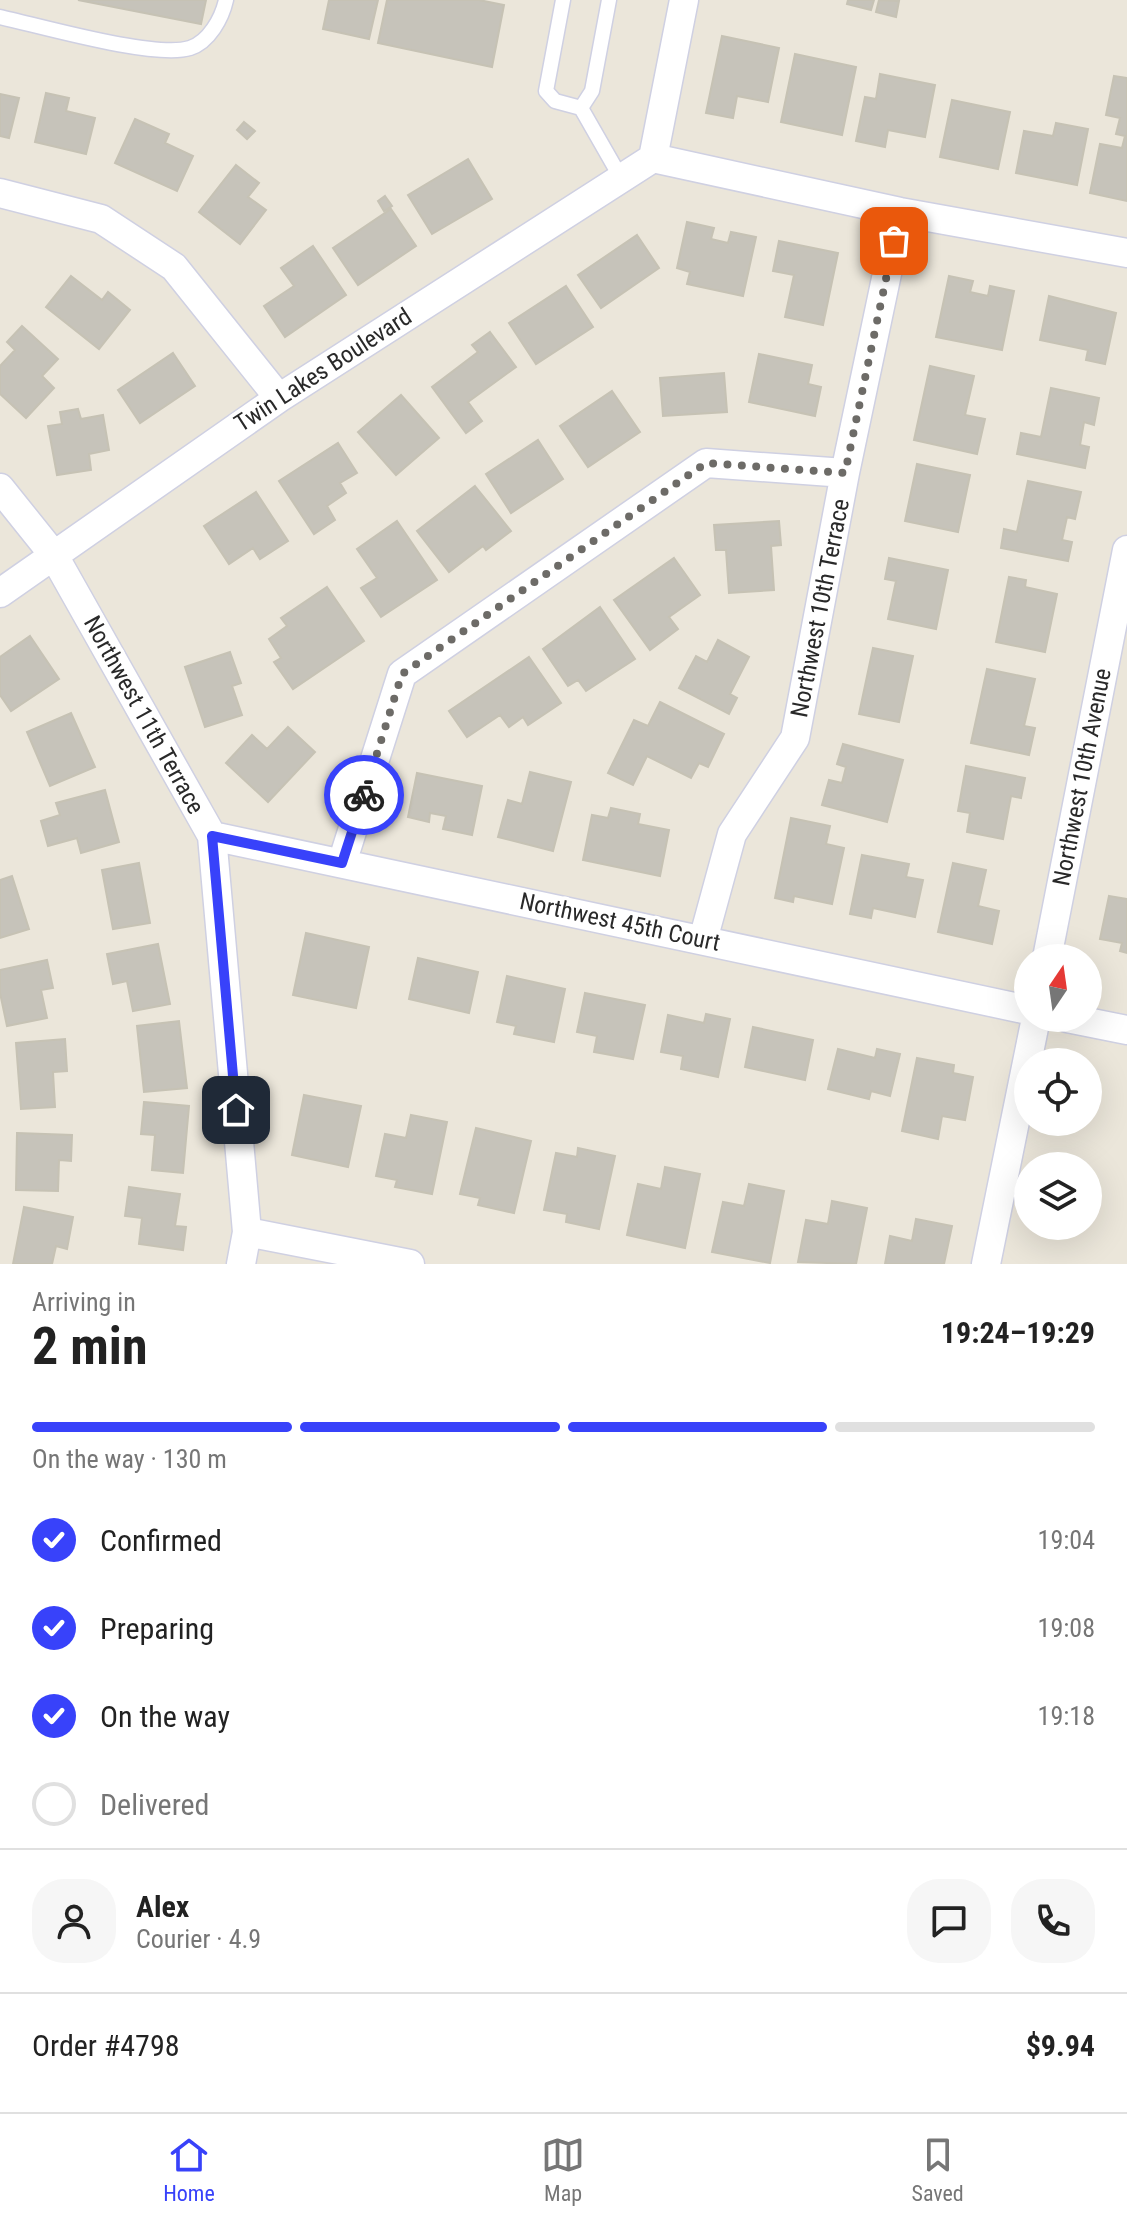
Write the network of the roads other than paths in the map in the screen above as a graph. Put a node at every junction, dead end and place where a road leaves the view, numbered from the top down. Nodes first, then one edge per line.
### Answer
1 (226, 0) edge
2 (563, 0) edge
3 (609, 0) edge
4 (684, 0) edge
5 (0, 17) edge
6 (581, 108) junction
7 (653, 158) junction
8 (621, 178) junction
9 (0, 193) edge
10 (900, 212) junction
11 (1127, 253) edge
12 (279, 398) junction
13 (845, 473) junction
14 (0, 488) edge
15 (1127, 550) edge
16 (53, 554) junction
17 (0, 593) edge
18 (1118, 638) edge
19 (212, 836) junction
20 (342, 863) junction
21 (703, 940) junction
22 (1050, 944) edge
23 (1014, 1007) edge
24 (1102, 1025) edge
25 (1127, 1030) edge
26 (1033, 1032) edge
27 (247, 1232) junction
28 (241, 1264) edge
29 (410, 1264) edge
30 (986, 1264) edge

1 - 5 lane
2 - 6 lane
3 - 6 lane
4 - 7 street
6 - 8 lane
7 - 8 street, Twin Lakes Boulevard
7 - 10 street
8 - 12 street, Twin Lakes Boulevard
9 - 12 street
10 - 11 street
10 - 13 street, Northwest 10th Terrace
12 - 16 street, Twin Lakes Boulevard
13 - 20 street
13 - 21 street, Northwest 10th Terrace
14 - 16 street, Northwest 11th Terrace
15 - 18 street, Northwest 10th Avenue
16 - 17 street, Twin Lakes Boulevard
16 - 19 street, Northwest 11th Terrace
18 - 22 street, Northwest 10th Avenue
19 - 20 street, Northwest 45th Court
19 - 27 street, Northwest 11th Terrace
20 - 21 street, Northwest 45th Court
21 - 23 street, Northwest 45th Court
24 - 25 street
26 - 30 street
27 - 28 street, Northwest 11th Terrace
27 - 29 street

